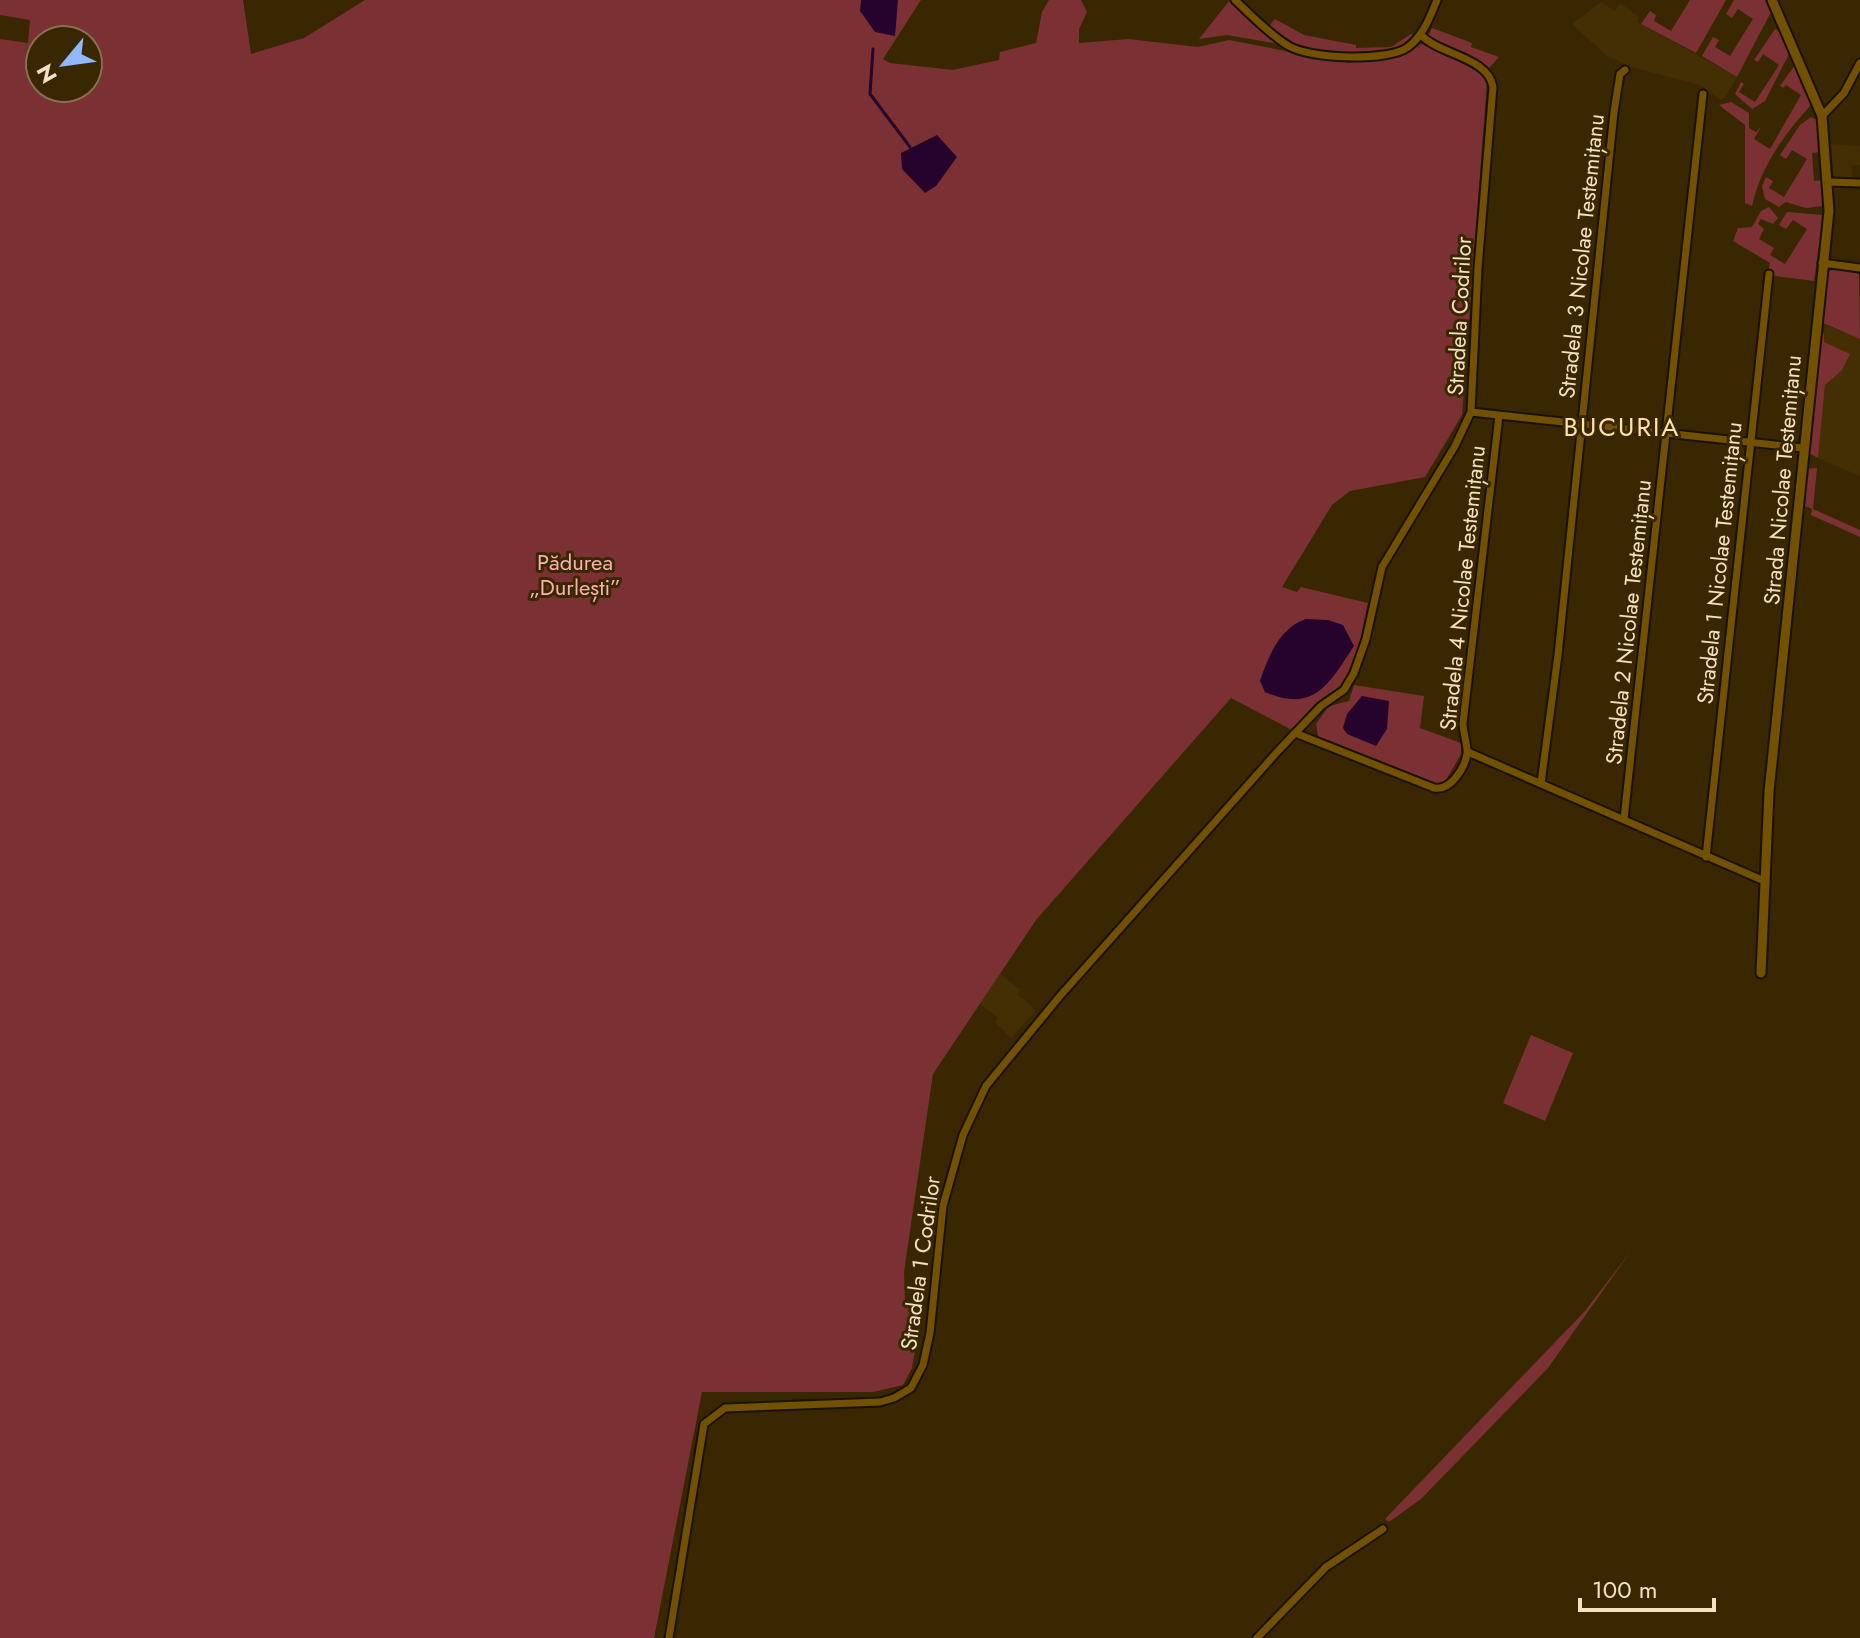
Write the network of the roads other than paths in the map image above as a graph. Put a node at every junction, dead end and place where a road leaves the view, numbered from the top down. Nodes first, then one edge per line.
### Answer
1 (1235, 0) edge
2 (1437, 0) edge
3 (1772, 0) edge
4 (1421, 35) junction
5 (1859, 67) edge
6 (1625, 70) dead end
7 (1703, 94) dead end
8 (1822, 116) junction
9 (1828, 182) junction
10 (1860, 183) edge
11 (1822, 263) junction
12 (1860, 268) edge
13 (1769, 274) dead end
14 (1471, 412) junction
15 (1499, 416) junction
16 (1581, 425) junction
17 (1667, 433) junction
18 (1751, 442) junction
19 (1803, 448) junction
20 (1295, 733) junction
21 (1468, 752) junction
22 (1541, 783) junction
23 (1624, 819) junction
24 (1706, 857) junction
25 (1762, 880) junction
26 (1761, 973) dead end
27 (1383, 1529) dead end
28 (669, 1638) edge
29 (1257, 1638) edge

1 - 4 street
2 - 4 street
3 - 8 street, Strada Nicolae Testemițanu
4 - 14 street, Stradela Codrilor
5 - 8 street
6 - 16 street, Stradela 3 Nicolae Testemițanu
7 - 17 street, Stradela 2 Nicolae Testemițanu
8 - 9 street, Strada Nicolae Testemițanu
9 - 10 street
9 - 11 street, Strada Nicolae Testemițanu
11 - 12 street
11 - 19 street, Strada Nicolae Testemițanu
13 - 18 street, Stradela 1 Nicolae Testemițanu
14 - 15 street
14 - 20 street, Stradela Codrilor
15 - 16 street
15 - 21 street, Stradela 4 Nicolae Testemițanu
16 - 17 street
16 - 22 street, Stradela 3 Nicolae Testemițanu
17 - 18 street
17 - 23 street, Stradela 2 Nicolae Testemițanu
18 - 19 street
18 - 24 street, Stradela 1 Nicolae Testemițanu
19 - 25 street, Strada Nicolae Testemițanu
20 - 21 street, Stradela 4 Nicolae Testemițanu
20 - 28 street, Stradela 1 Codrilor
21 - 22 street
22 - 23 street
23 - 24 street
24 - 25 street
25 - 26 street, Strada Nicolae Testemițanu
27 - 29 street

